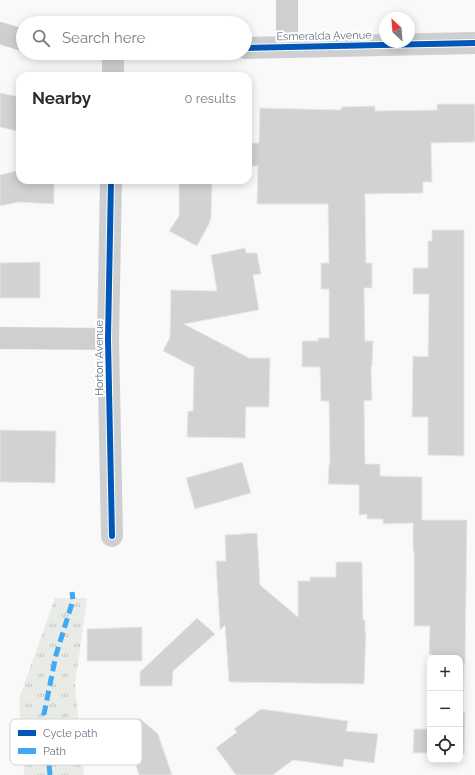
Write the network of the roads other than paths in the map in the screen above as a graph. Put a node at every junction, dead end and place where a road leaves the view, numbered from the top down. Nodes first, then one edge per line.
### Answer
1 (287, 0) edge
2 (0, 33) edge
3 (16, 38) edge
4 (475, 43) edge
5 (252, 48) edge
6 (287, 48) junction
7 (113, 60) edge
8 (113, 72) edge
9 (111, 184) edge
10 (0, 338) edge
11 (108, 339) junction
12 (112, 536) dead end

1 - 6 street
2 - 3 street
4 - 6 street, Esmeralda Avenue
5 - 6 street, Esmeralda Avenue
7 - 8 street
9 - 11 street, Horton Avenue
10 - 11 street
11 - 12 street, Horton Avenue

